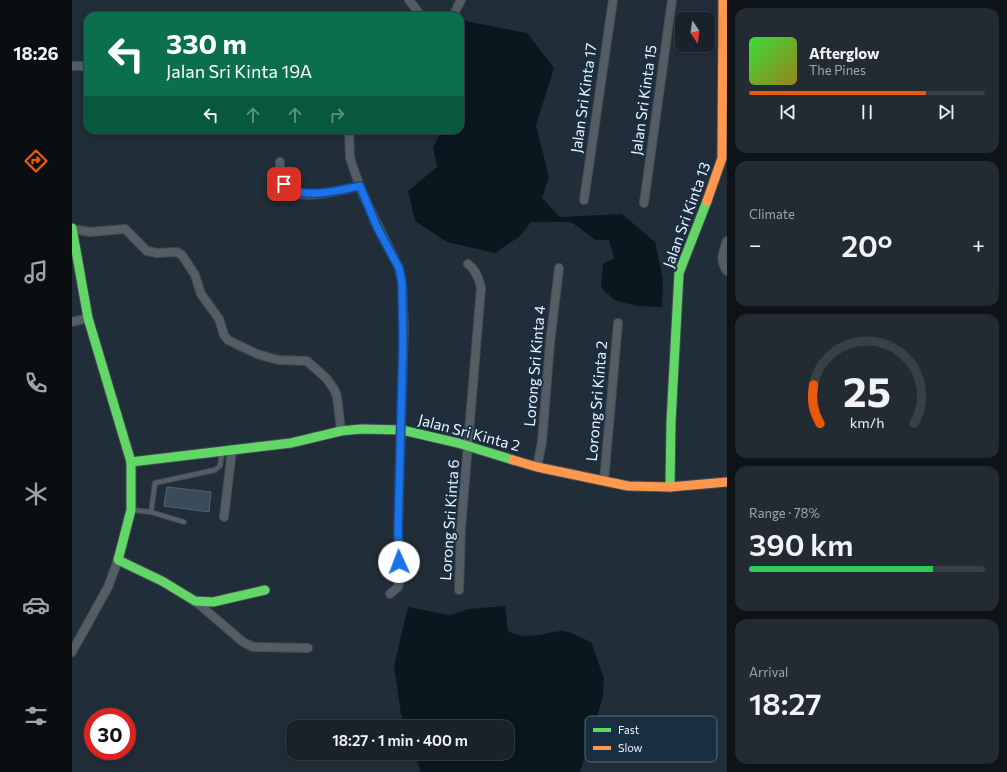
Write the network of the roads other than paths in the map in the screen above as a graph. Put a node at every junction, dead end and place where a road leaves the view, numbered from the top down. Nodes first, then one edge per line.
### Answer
1 (409, 0) edge
2 (461, 0) edge
3 (613, 0) edge
4 (672, 0) edge
5 (723, 0) edge
6 (418, 12) edge
7 (455, 12) edge
8 (72, 66) edge
9 (84, 66) edge
10 (349, 134) edge
11 (724, 159) edge
12 (280, 162) dead end
13 (360, 186) junction
14 (584, 200) dead end
15 (644, 203) dead end
16 (72, 228) edge
17 (727, 241) edge
18 (468, 264) dead end
19 (559, 268) dead end
20 (727, 271) edge
21 (88, 318) junction
22 (72, 322) edge
23 (618, 323) dead end
24 (402, 430) junction
25 (341, 431) junction
26 (469, 446) junction
27 (227, 451) junction
28 (131, 462) junction
29 (537, 466) junction
30 (604, 482) junction
31 (727, 482) edge
32 (670, 487) junction
33 (131, 510) junction
34 (151, 512) junction
35 (224, 517) dead end
36 (184, 522) dead end
37 (118, 560) junction
38 (265, 590) dead end
39 (459, 590) dead end
40 (390, 594) dead end
41 (195, 601) junction
42 (308, 648) dead end
43 (72, 652) edge

1 - 6 street
2 - 7 street
3 - 14 street, Jalan Sri Kinta 17
4 - 15 street, Jalan Sri Kinta 15
5 - 11 street, Jalan Sri Kinta 13
8 - 9 street
10 - 13 street
11 - 32 street, Jalan Sri Kinta 13
12 - 13 street
13 - 24 street
16 - 21 street
16 - 25 street
17 - 20 street
18 - 26 street, Lorong Sri Kinta 6
19 - 29 street, Lorong Sri Kinta 4
21 - 22 street
21 - 28 street
23 - 30 street, Lorong Sri Kinta 2
24 - 25 street, Jalan Sri Kinta 2
24 - 26 street, Jalan Sri Kinta 2
24 - 40 street
25 - 27 street, Jalan Sri Kinta 2
26 - 29 street, Jalan Sri Kinta 2
26 - 39 street, Lorong Sri Kinta 6
27 - 28 street, Jalan Sri Kinta 2
27 - 34 lane
27 - 35 street
28 - 33 street
29 - 30 street, Jalan Sri Kinta 2
30 - 32 street, Jalan Sri Kinta 2
31 - 32 street, Jalan Sri Kinta 2
33 - 34 lane
33 - 37 street
34 - 36 lane
37 - 41 street
37 - 43 street
38 - 41 street
41 - 42 street

